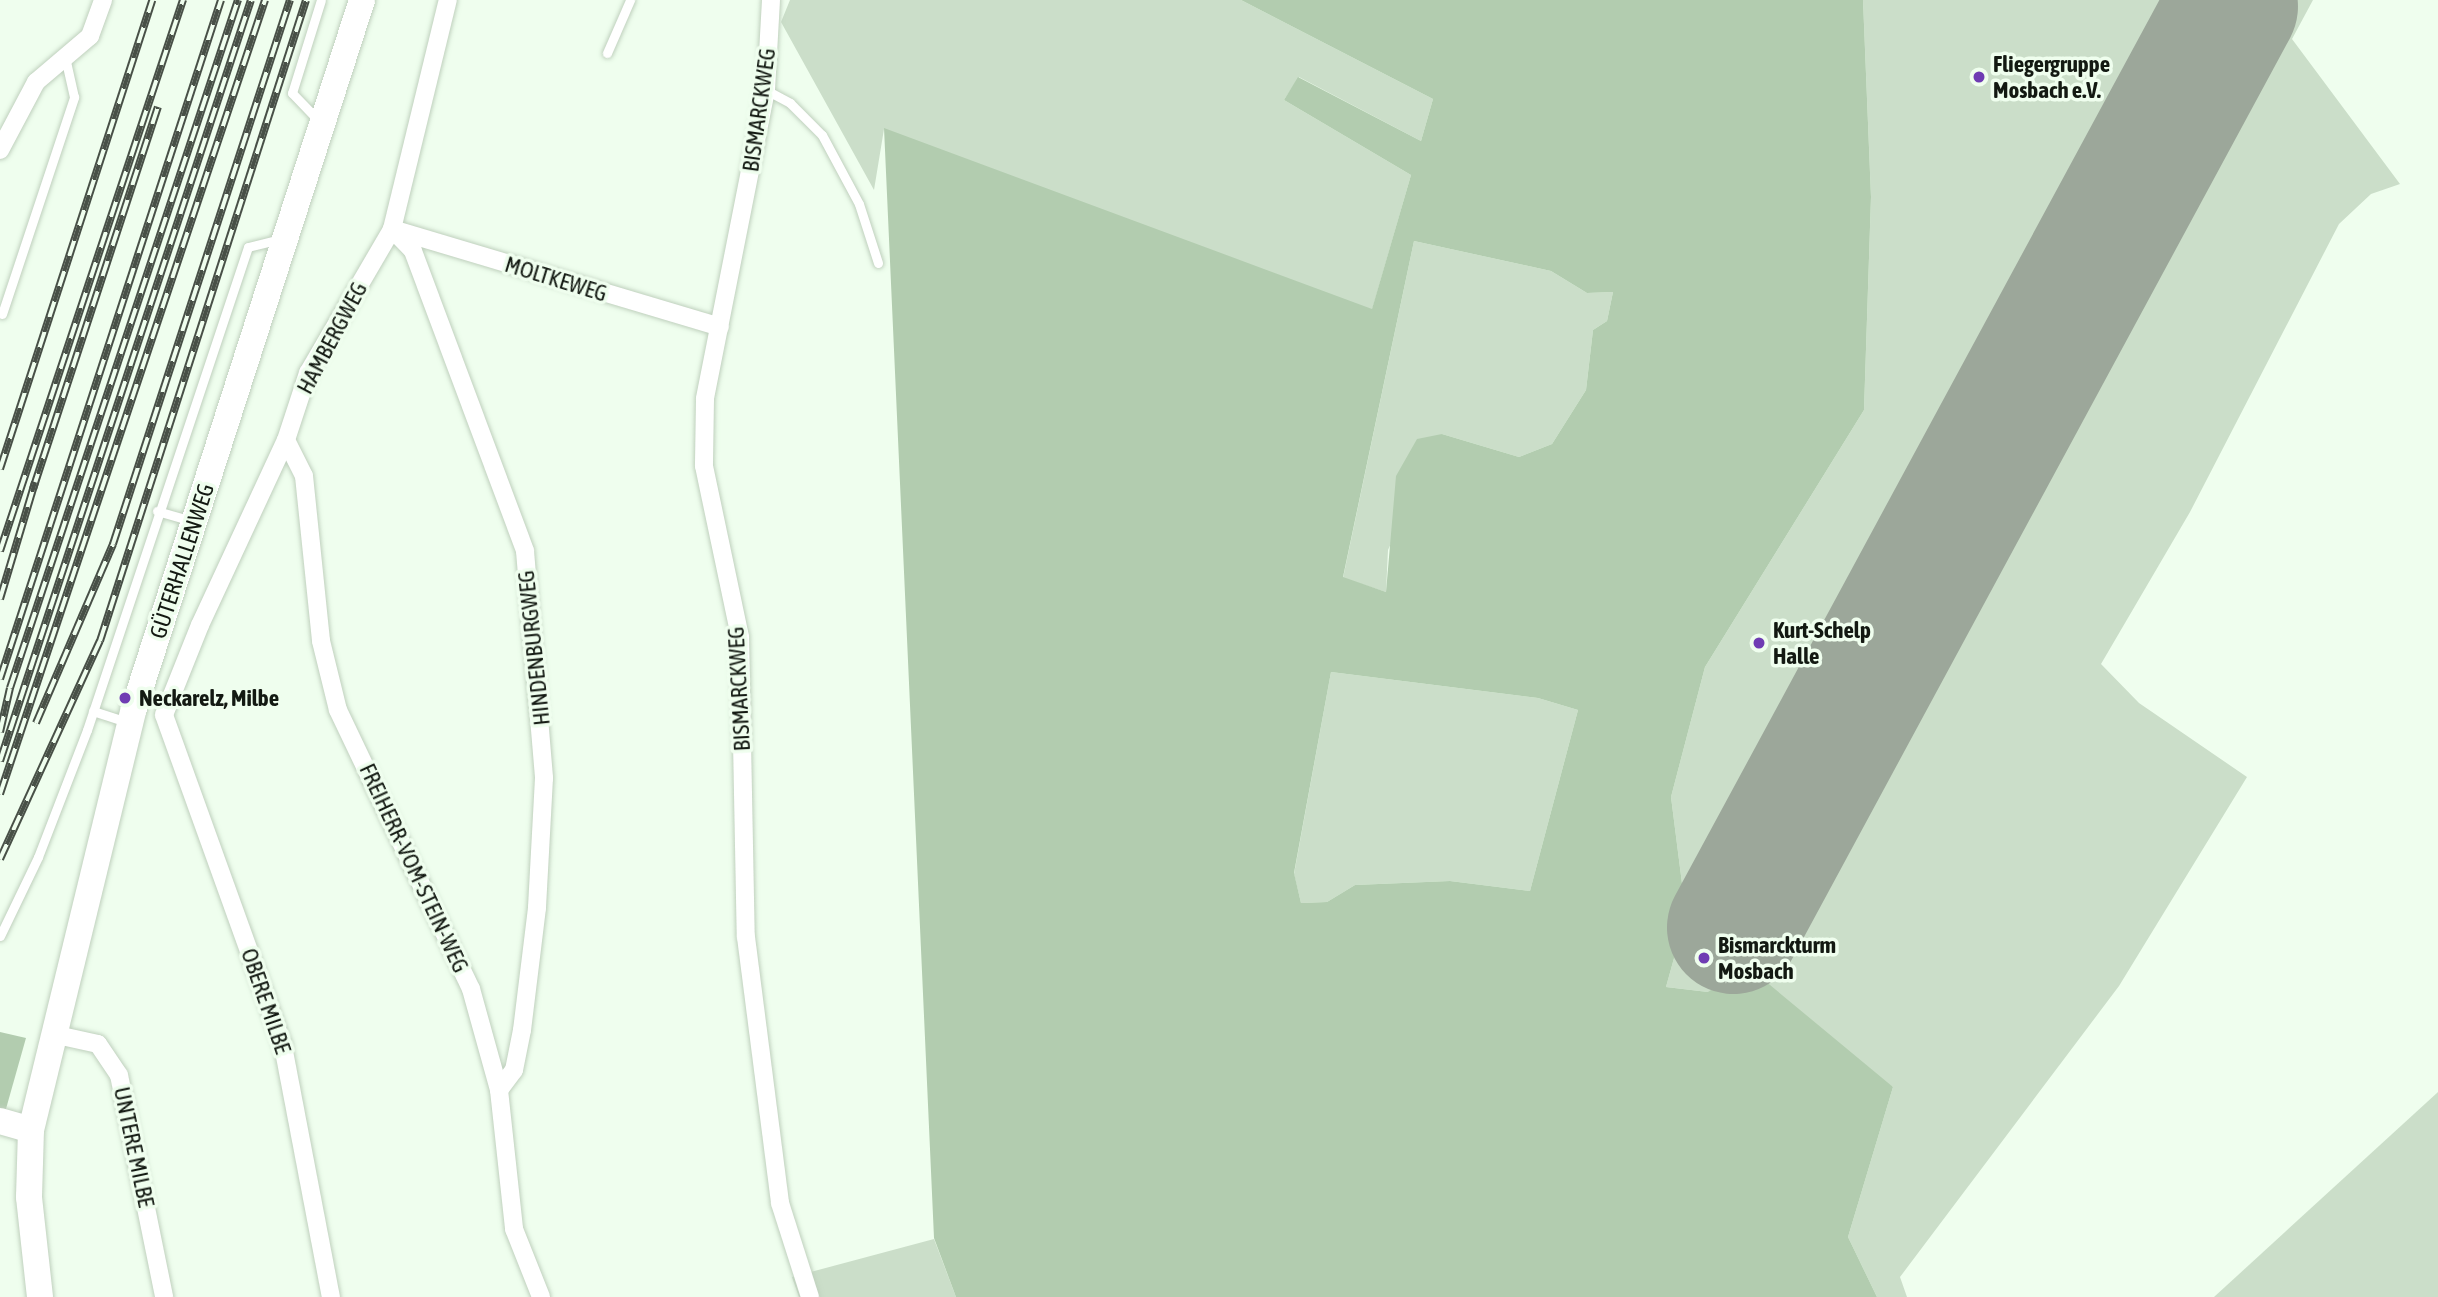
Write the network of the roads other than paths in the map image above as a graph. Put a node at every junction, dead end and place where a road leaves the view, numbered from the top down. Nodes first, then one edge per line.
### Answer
1 (103, 0) edge
2 (321, 0) edge
3 (362, 0) edge
4 (448, 0) edge
5 (630, 0) edge
6 (772, 0) edge
7 (607, 53) dead end
8 (65, 57) junction
9 (766, 90) junction
10 (6, 125) edge
11 (322, 125) junction
12 (0, 150) edge
13 (392, 229) junction
14 (286, 238) junction
15 (878, 264) dead end
16 (2, 314) dead end
17 (720, 327) junction
18 (286, 440) junction
19 (157, 511) junction
20 (194, 522) junction
21 (93, 712) junction
22 (164, 715) junction
23 (132, 716) junction
24 (0, 936) edge
25 (57, 1035) junction
26 (499, 1090) junction
27 (0, 1121) edge
28 (31, 1130) junction
29 (40, 1297) edge
30 (164, 1297) edge
31 (331, 1297) edge
32 (541, 1297) edge
33 (810, 1297) edge

1 - 8 street
2 - 11 lane
3 - 11 street, GÜTERHALLENWEG
4 - 13 street, HAMBERGWEG
5 - 7 lane
6 - 9 street, BISMARCKWEG
8 - 10 street
8 - 16 lane
9 - 15 lane
9 - 17 street, BISMARCKWEG
10 - 12 street
11 - 14 street, GÜTERHALLENWEG
13 - 17 street, MOLTKEWEG
13 - 18 street, HAMBERGWEG
13 - 26 street, HINDENBURGWEG
14 - 19 lane
14 - 20 street, GÜTERHALLENWEG
17 - 33 street, BISMARCKWEG
18 - 22 street, HAMBERGWEG
18 - 26 street, FREIHERR-VOM-STEIN-WEG
19 - 20 lane
19 - 21 lane
20 - 23 street, GÜTERHALLENWEG
21 - 23 lane
21 - 24 lane
22 - 23 street
22 - 31 street, OBERE MILBE
23 - 25 street, GÜTERHALLENWEG
25 - 28 street, GÜTERHALLENWEG
25 - 30 street, UNTERE MILBE
26 - 32 street, FREIHERR-VOM-STEIN-WEG
27 - 28 street
28 - 29 street, GÜTERHALLENWEG

